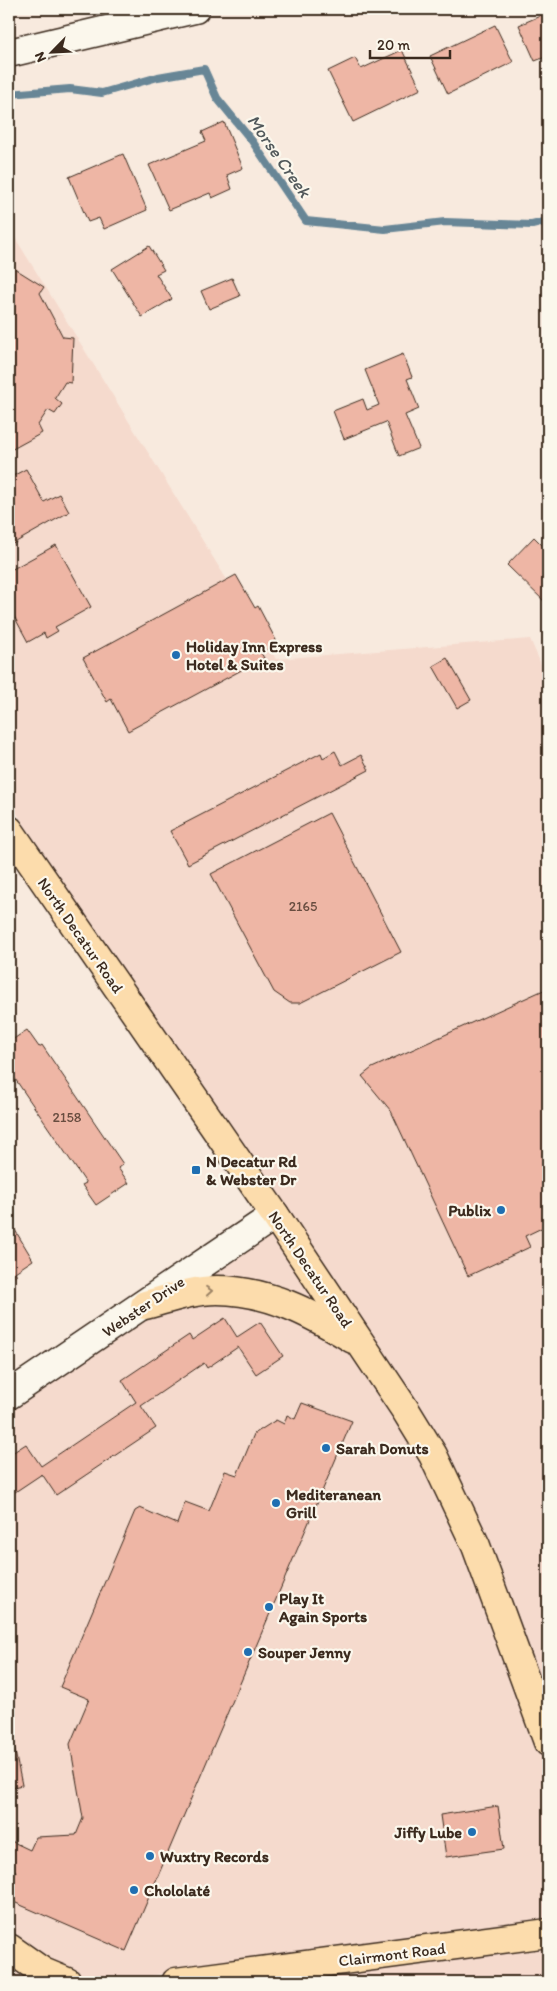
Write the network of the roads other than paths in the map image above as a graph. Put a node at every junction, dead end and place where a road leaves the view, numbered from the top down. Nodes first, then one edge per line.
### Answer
1 (196, 9) edge
2 (9, 53) edge
3 (9, 830) edge
4 (275, 1215) junction
5 (145, 1305) junction
6 (361, 1343) junction
7 (9, 1395) edge
8 (548, 1742) edge
9 (548, 1933) edge
10 (9, 1948) edge
11 (66, 1982) edge
12 (176, 1982) edge

1 - 2 street
3 - 4 main road, North Decatur Road
4 - 5 street, Webster Drive
4 - 6 main road, North Decatur Road
5 -> 6 main road
5 - 7 street, Webster Drive
6 - 8 main road, North Decatur Road
9 - 12 main road, Clairmont Road
10 - 11 main road

